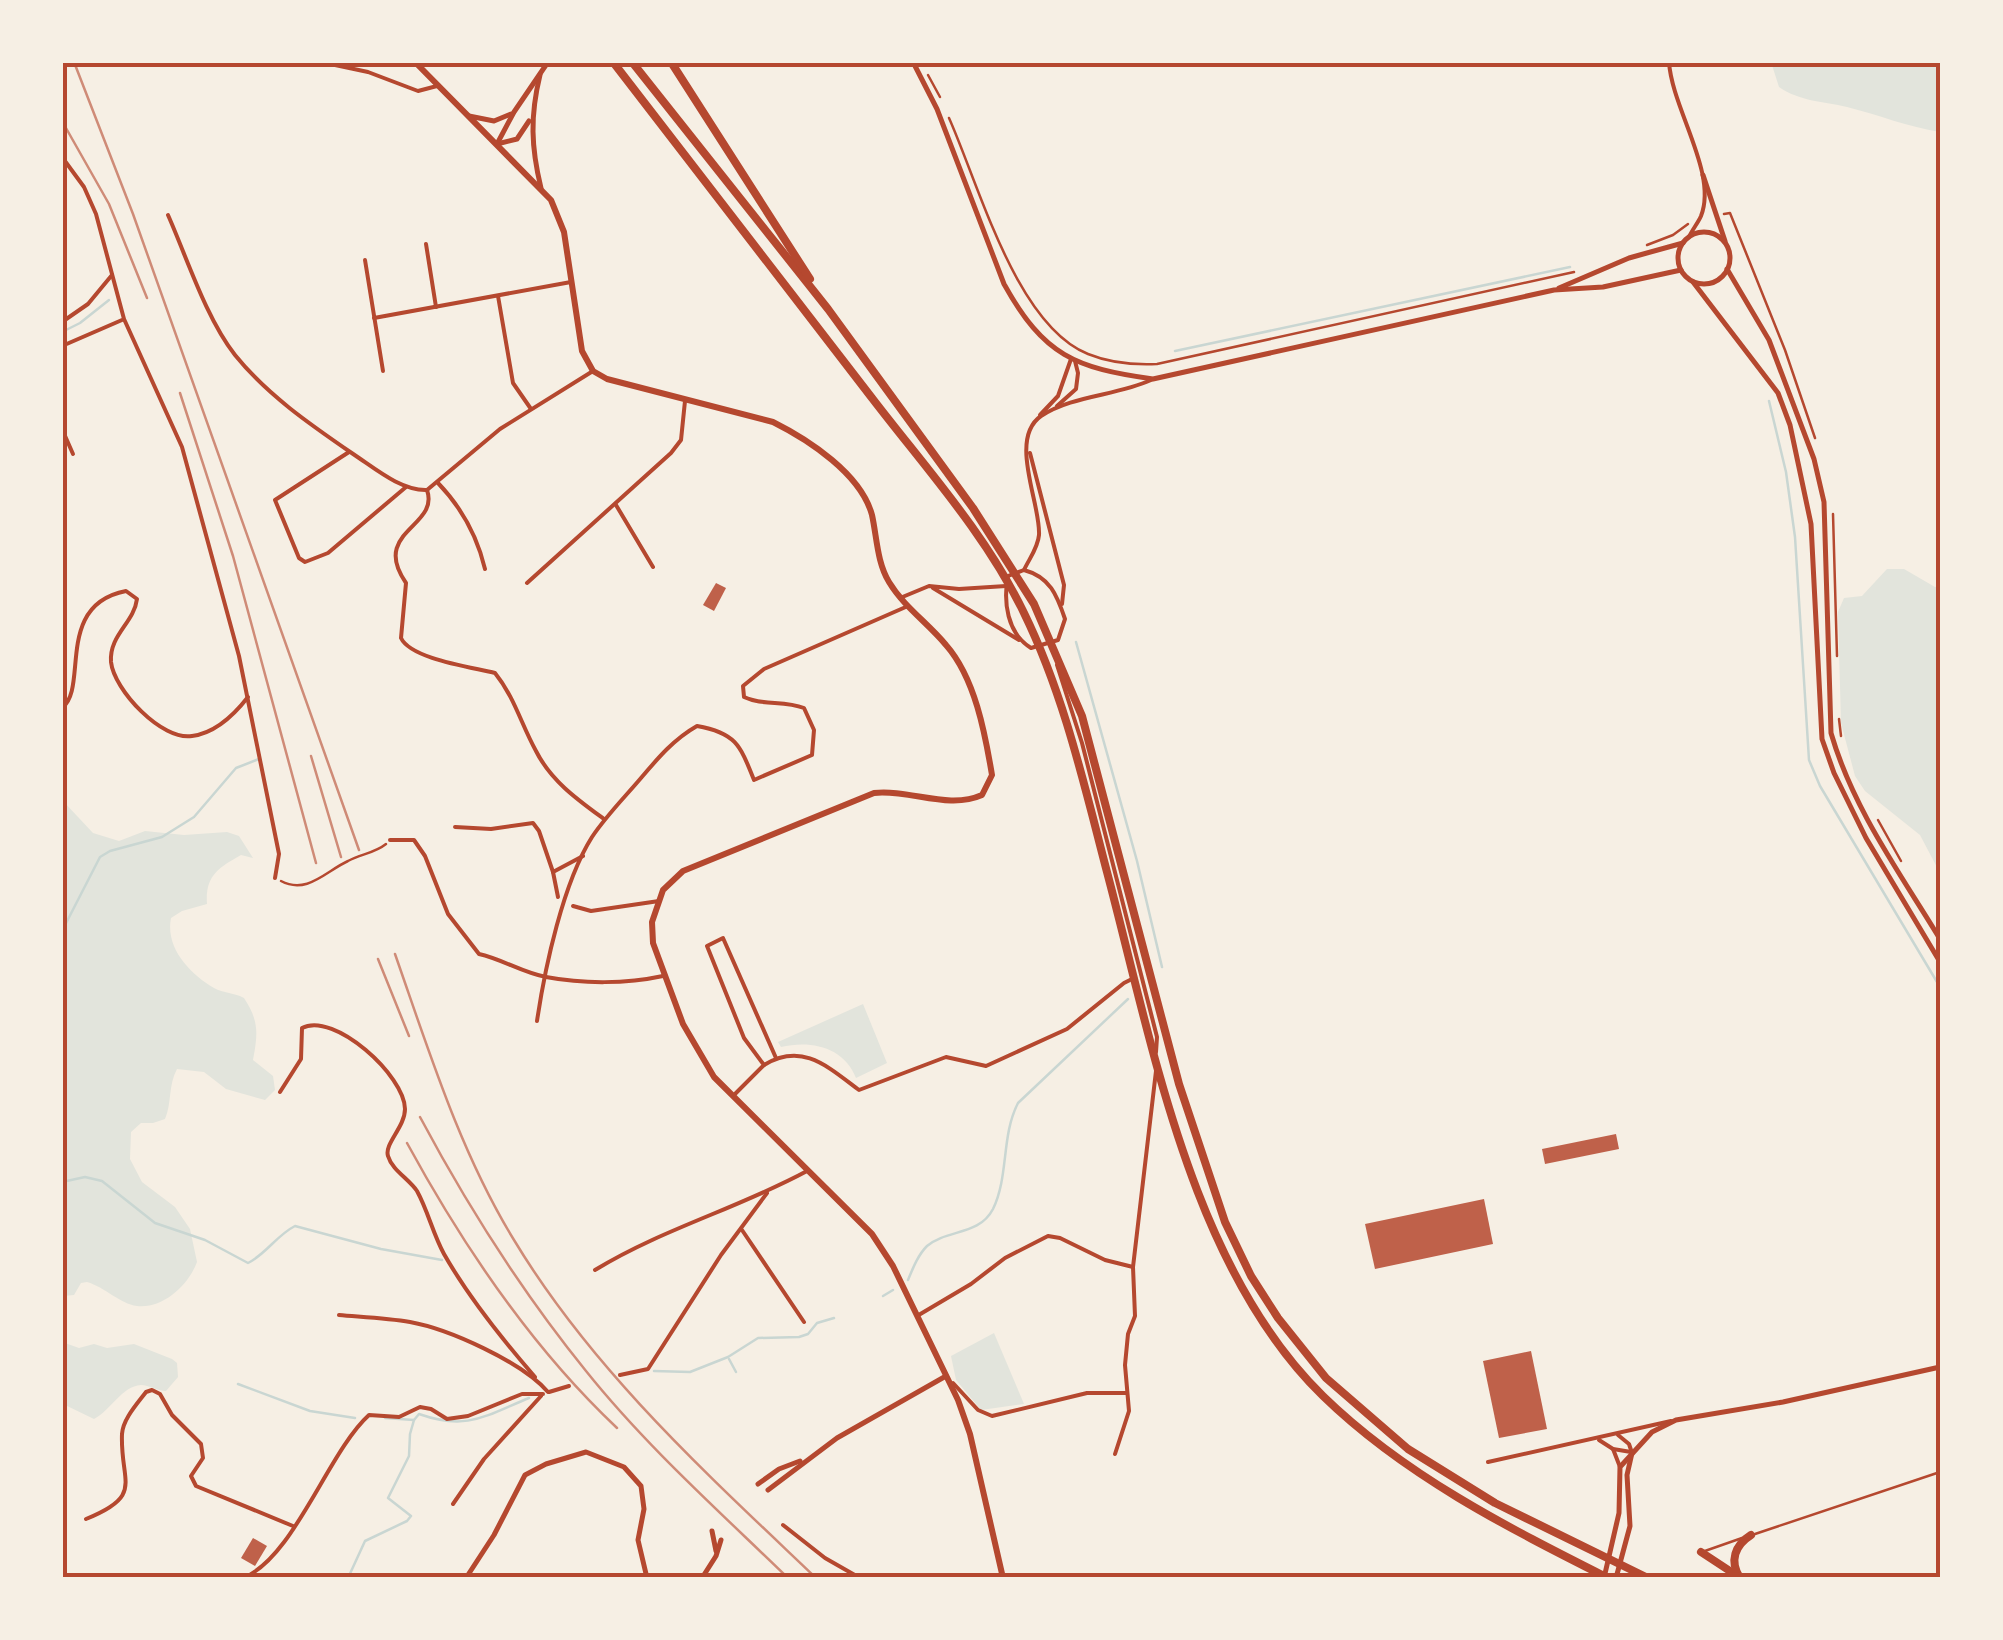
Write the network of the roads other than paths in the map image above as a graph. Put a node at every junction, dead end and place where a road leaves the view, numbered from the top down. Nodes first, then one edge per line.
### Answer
1 (321, 62) edge
2 (414, 62) edge
3 (548, 62) edge
4 (614, 62) edge
5 (632, 62) edge
6 (671, 62) edge
7 (913, 62) edge
8 (1669, 62) edge
9 (540, 75) junction
10 (437, 86) junction
11 (514, 112) junction
12 (468, 116) junction
13 (530, 118) junction
14 (497, 144) junction
15 (62, 157) edge
16 (1703, 175) junction
17 (542, 188) junction
18 (168, 216) dead end
19 (1688, 236) junction
20 (1682, 243) junction
21 (426, 244) dead end
22 (1726, 244) junction
23 (365, 260) dead end
24 (1727, 269) junction
25 (1680, 270) junction
26 (112, 275) junction
27 (572, 282) junction
28 (1693, 282) junction
29 (1554, 290) junction
30 (498, 296) junction
31 (436, 307) junction
32 (828, 309) junction
33 (374, 318) junction
34 (124, 320) junction
35 (62, 322) edge
36 (62, 346) edge
37 (1073, 360) junction
38 (593, 370) junction
39 (383, 371) dead end
40 (1153, 379) junction
41 (685, 399) junction
42 (531, 409) junction
43 (1053, 409) junction
44 (1038, 418) junction
45 (62, 429) edge
46 (1028, 446) junction
47 (350, 452) junction
48 (73, 454) dead end
49 (438, 483) junction
50 (406, 486) junction
51 (427, 490) junction
52 (616, 504) junction
53 (653, 567) dead end
54 (485, 569) dead end
55 (1024, 570) junction
56 (527, 583) dead end
57 (929, 586) junction
58 (1006, 586) junction
59 (900, 598) junction
60 (908, 606) junction
61 (1062, 608) junction
62 (1019, 640) junction
63 (1058, 640) junction
64 (1031, 648) junction
65 (1061, 682) junction
66 (248, 697) junction
67 (62, 708) edge
68 (604, 819) junction
69 (456, 827) dead end
70 (390, 840) road end
71 (583, 856) junction
72 (552, 872) junction
73 (275, 878) road end
74 (558, 897) dead end
75 (659, 900) junction
76 (573, 906) dead end
77 (1940, 940) edge
78 (1940, 962) edge
79 (664, 976) junction
80 (1142, 976) junction
81 (543, 977) junction
82 (537, 1021) dead end
83 (776, 1058) junction
84 (764, 1065) junction
85 (280, 1092) dead end
86 (732, 1098) junction
87 (807, 1171) junction
88 (768, 1193) junction
89 (742, 1230) junction
90 (1133, 1268) junction
91 (595, 1270) dead end
92 (339, 1315) dead end
93 (917, 1316) junction
94 (804, 1322) dead end
95 (1940, 1367) edge
96 (620, 1374) dead end
97 (535, 1376) junction
98 (946, 1376) junction
99 (569, 1386) dead end
100 (546, 1393) junction
101 (1127, 1393) junction
102 (1676, 1420) junction
103 (1618, 1435) junction
104 (1599, 1440) junction
105 (1614, 1449) junction
106 (1632, 1452) junction
107 (1115, 1454) dead end
108 (808, 1458) junction
109 (1488, 1462) dead end
110 (1620, 1467) junction
111 (1940, 1472) edge
112 (758, 1484) dead end
113 (768, 1490) dead end
114 (453, 1504) dead end
115 (86, 1519) dead end
116 (783, 1525) dead end
117 (292, 1526) junction
118 (712, 1531) dead end
119 (1751, 1535) junction
120 (720, 1540) dead end
121 (1701, 1552) joint
122 (717, 1554) junction
123 (243, 1578) edge
124 (466, 1578) edge
125 (647, 1578) edge
126 (702, 1578) edge
127 (860, 1578) edge
128 (1004, 1578) edge
129 (1606, 1578) edge
130 (1616, 1578) edge
131 (1648, 1578) edge
132 (1740, 1578) edge

1 - 10 street
2 - 10 main road
3 - 9 street
4 - 129 highway
5 - 32 highway
6 - 32 highway
7 - 37 street
8 - 16 street
9 - 11 street
9 - 13 street
10 - 12 main road
11 - 12 street
11 - 14 street
12 - 14 main road
13 - 14 street
13 - 17 street
14 - 17 main road
15 - 26 street
16 - 19 street
16 - 22 street
17 - 27 main road
18 - 47 street
19 - 20 street
19 - 22 street
20 - 25 street
20 - 29 street
21 - 31 street
22 - 24 street
23 - 33 street
24 - 28 street
24 - 77 street
25 - 28 street
25 - 29 street
26 - 34 street
26 - 35 street
27 - 30 street
27 - 38 main road
28 - 78 street
29 - 40 street
30 - 31 street
30 - 42 street
31 - 33 street
32 - 131 highway
33 - 39 street
34 - 36 street
34 - 66 street
37 - 40 street
37 - 43 street
37 - 44 street
38 - 41 main road
38 - 42 street
40 - 43 street
41 - 52 street
41 - 59 main road
42 - 49 street
43 - 44 street
44 - 46 street
45 - 48 street
46 - 55 street
46 - 61 street
47 - 50 street
47 - 50 street
49 - 51 street
49 - 54 street
50 - 51 street
51 - 68 street
52 - 53 street
52 - 56 street
55 - 58 street
55 - 61 street
57 - 58 street
57 - 59 street
57 - 62 street
58 - 62 street
59 - 60 main road
60 - 68 street
60 - 75 main road
61 - 63 street
62 - 64 street
63 - 64 street
63 - 65 street
64 - 65 street
65 - 80 street
66 - 67 street
66 - 73 street
68 - 71 street
69 - 72 street
70 - 81 street
71 - 72 street
71 - 81 street
72 - 74 street
75 - 76 street
75 - 79 main road
79 - 81 street
79 - 86 main road
80 - 83 street
80 - 90 street
81 - 82 street
83 - 84 street
83 - 84 street
84 - 86 street
85 - 97 street
86 - 87 main road
87 - 88 street
87 - 93 main road
88 - 89 street
88 - 91 street
89 - 94 street
89 - 96 street
90 - 93 street
90 - 101 street
92 - 97 street
93 - 98 main road
95 - 102 street
97 - 100 street
98 - 101 street
98 - 108 street
98 - 128 main road
99 - 100 street
100 - 114 street
100 - 117 street
101 - 107 street
102 - 103 street
102 - 106 street
103 - 104 street
103 - 106 street
104 - 105 street
104 - 109 street
105 - 106 street
105 - 110 street
106 - 110 street
106 - 130 street
108 - 112 street
108 - 113 street
110 - 129 street
111 - 119 lane
115 - 117 street
116 - 127 street
117 - 123 street
118 - 122 street
119 - 121 lane
119 - 132 highway
120 - 122 street
121 - 132 highway
122 - 126 street
124 - 125 street

